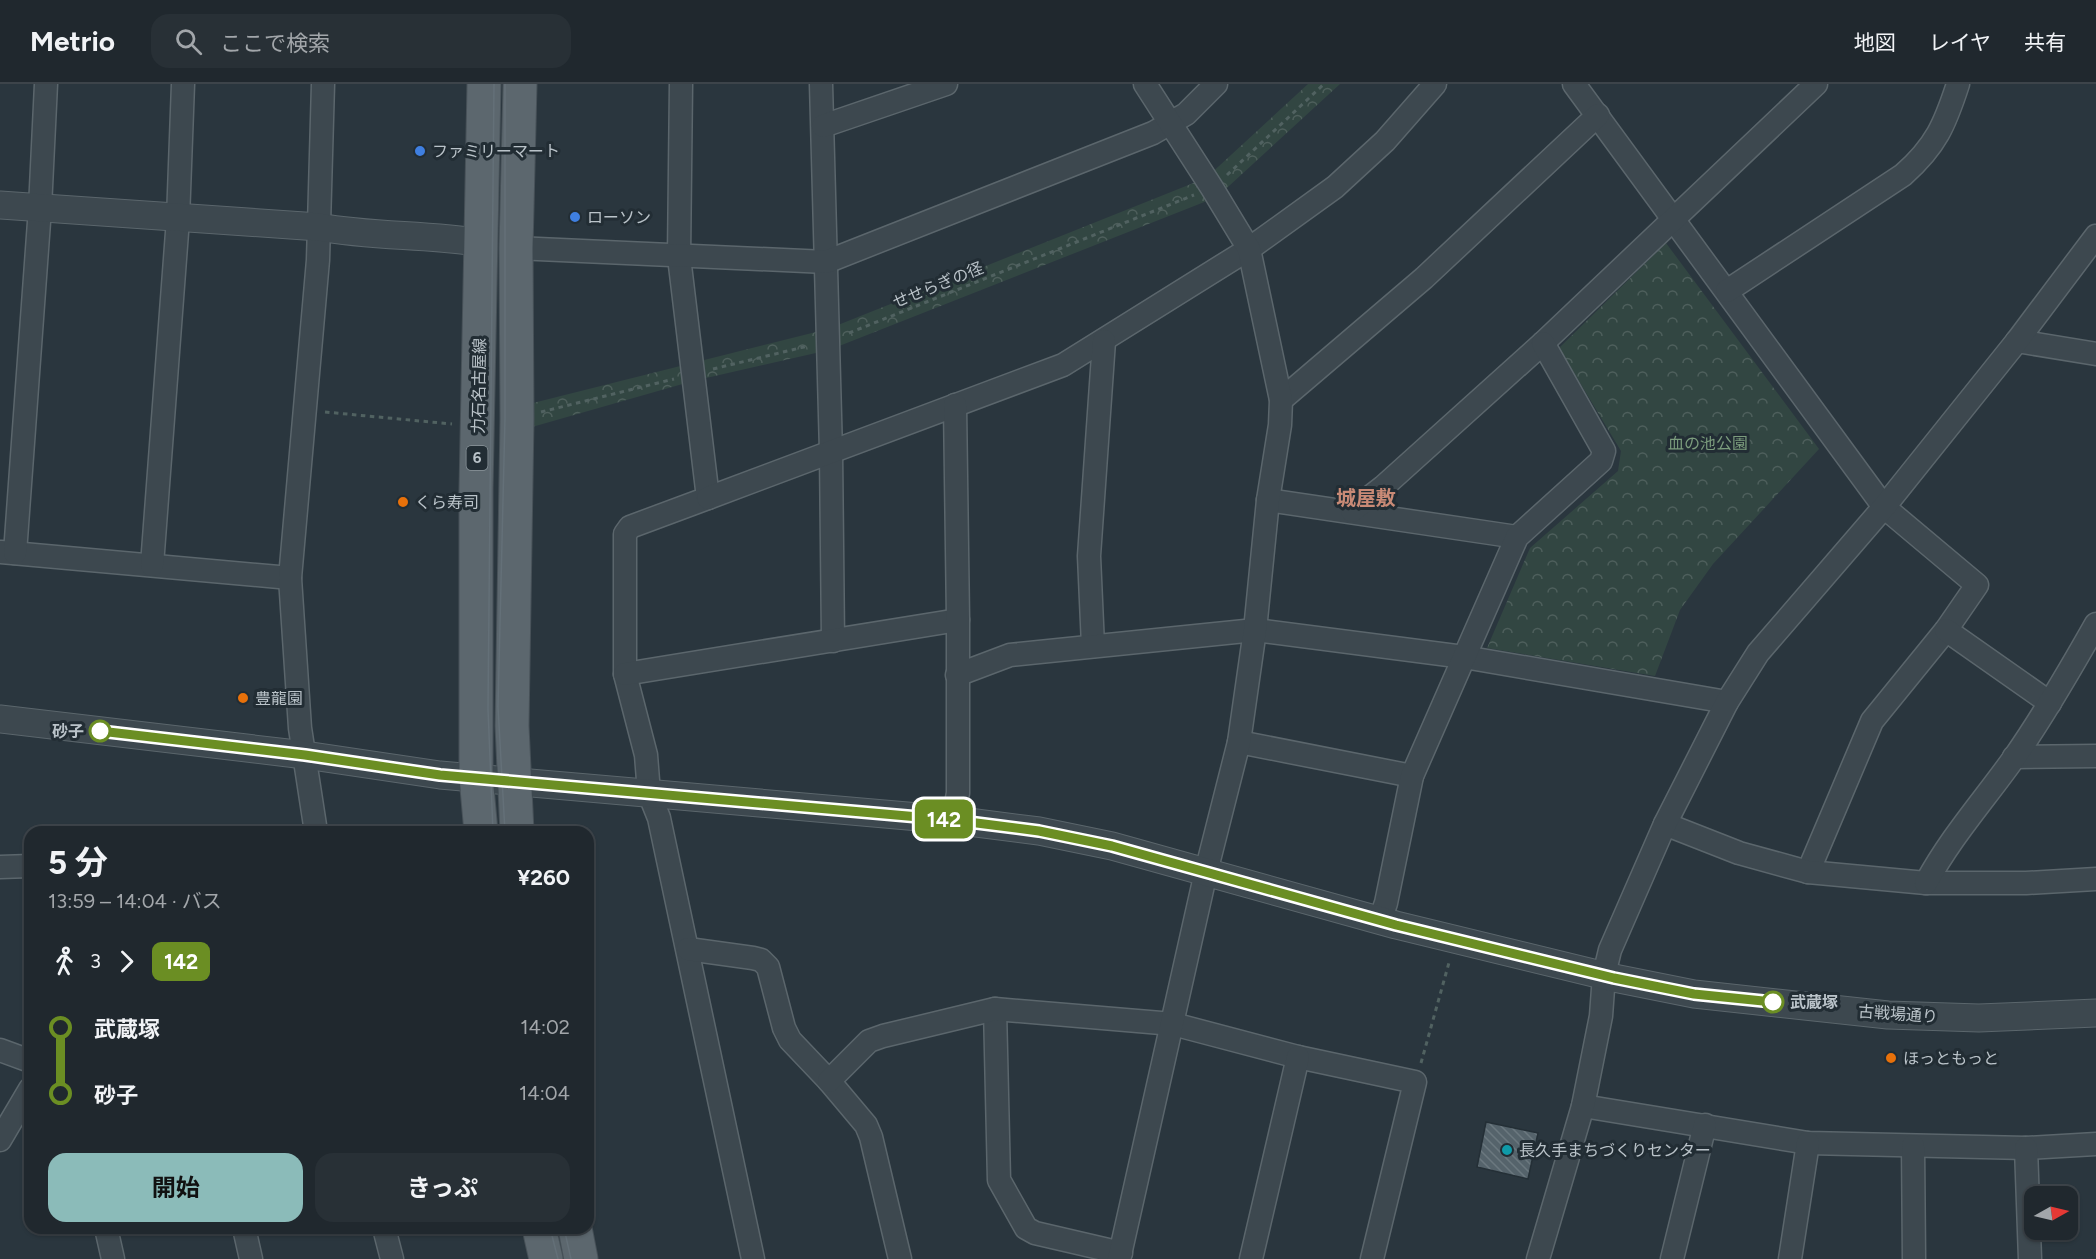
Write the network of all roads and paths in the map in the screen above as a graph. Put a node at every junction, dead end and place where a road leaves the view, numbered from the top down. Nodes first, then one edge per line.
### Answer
1 (46, 84) edge
2 (183, 84) edge
3 (323, 84) edge
4 (484, 84) edge
5 (520, 84) edge
6 (681, 84) edge
7 (821, 84) edge
8 (946, 84) edge
9 (1144, 84) edge
10 (1216, 84) edge
11 (1324, 84) edge
12 (1435, 84) edge
13 (1574, 84) edge
14 (1958, 84) edge
15 (1813, 85) edge
16 (1598, 115) junction
17 (1170, 124) junction
18 (823, 126) junction
19 (1212, 188) junction
20 (0, 205) edge
21 (40, 208) junction
22 (178, 219) junction
23 (1673, 220) junction
24 (319, 227) junction
25 (2096, 236) edge
26 (482, 243) junction
27 (516, 248) junction
28 (1249, 249) junction
29 (679, 257) junction
30 (826, 262) junction
31 (1727, 291) junction
32 (829, 341) junction
33 (1104, 341) junction
34 (2017, 341) junction
35 (1543, 343) junction
36 (2096, 354) edge
37 (692, 374) junction
38 (1281, 400) junction
39 (954, 405) junction
40 (304, 410) junction
41 (517, 419) junction
42 (452, 424) dead end
43 (831, 452) junction
44 (708, 498) junction
45 (1268, 500) junction
46 (1884, 507) junction
47 (1352, 511) junction
48 (1517, 537) junction
49 (8, 553) edge
50 (152, 565) junction
51 (290, 578) junction
52 (958, 620) junction
53 (2096, 624) edge
54 (1255, 630) junction
55 (1946, 630) junction
56 (833, 641) junction
57 (1093, 646) junction
58 (2088, 650) edge
59 (1464, 657) junction
60 (625, 674) junction
61 (957, 675) junction
62 (1726, 702) junction
63 (2050, 703) junction
64 (0, 719) edge
65 (1239, 742) junction
66 (305, 755) junction
67 (2096, 756) edge
68 (2014, 757) junction
69 (1412, 776) junction
70 (476, 777) junction
71 (514, 781) junction
72 (649, 793) junction
73 (953, 820) junction
74 (1665, 824) junction
75 (315, 826) edge
76 (480, 826) edge
77 (517, 826) edge
78 (24, 866) edge
79 (0, 867) edge
80 (1206, 872) junction
81 (1808, 872) junction
82 (2096, 879) edge
83 (1926, 883) junction
84 (1380, 920) junction
85 (1455, 939) junction
86 (688, 949) junction
87 (1604, 975) junction
88 (995, 1009) junction
89 (2096, 1013) edge
90 (1173, 1024) junction
91 (0, 1050) edge
92 (1298, 1057) junction
93 (24, 1059) edge
94 (829, 1081) junction
95 (1416, 1082) junction
96 (24, 1099) edge
97 (1583, 1106) junction
98 (1705, 1125) junction
99 (0, 1140) edge
100 (1808, 1143) junction
101 (2096, 1144) edge
102 (1912, 1146) junction
103 (2026, 1148) junction
104 (107, 1234) edge
105 (245, 1234) edge
106 (386, 1234) edge
107 (540, 1234) edge
108 (575, 1234) edge
109 (1120, 1256) edge
110 (113, 1259) edge
111 (251, 1259) edge
112 (392, 1259) edge
113 (546, 1259) edge
114 (581, 1259) edge
115 (753, 1259) edge
116 (900, 1259) edge
117 (1251, 1259) edge
118 (1372, 1259) edge
119 (1538, 1259) edge
120 (1672, 1259) edge
121 (1790, 1259) edge
122 (1914, 1259) edge
123 (2030, 1259) edge

1 - 21 street
2 - 22 street
3 - 24 street
4 - 26 main road, 力石名古屋線 / 6
5 - 27 main road
6 - 29 street
7 - 18 street
8 - 18 street
9 - 17 street
10 - 17 street
11 - 19 path, せせらぎの径
12 - 28 street
13 - 16 street
14 - 31 street
15 - 23 street
16 - 23 street
16 - 38 street
17 - 19 street
17 - 30 street
18 - 30 street
19 - 28 street
19 - 32 path, せせらぎの径
20 - 21 street
21 - 22 street
21 - 49 street
22 - 24 street
22 - 50 street
23 - 31 street
23 - 35 street
24 - 26 street
24 - 40 street
25 - 34 street
26 - 70 main road, 力石名古屋線 / 6
27 - 29 street
27 - 41 main road
28 - 33 street
28 - 38 street
29 - 30 street
29 - 37 street
30 - 32 street
31 - 46 street
32 - 37 path, せせらぎの径
32 - 43 street
33 - 39 street
33 - 57 street
34 - 36 street
34 - 46 street
35 - 47 street
35 - 48 street
37 - 41 path, せせらぎの径
37 - 44 street
38 - 45 street
39 - 43 street
39 - 52 street
40 - 42 path
40 - 51 street
41 - 71 main road
43 - 44 street
43 - 56 street
44 - 60 street
45 - 47 street
45 - 54 street
46 - 55 street
46 - 62 street
47 - 48 street
48 - 59 street
49 - 50 street
50 - 51 street
51 - 66 street
52 - 56 street
52 - 61 street
53 - 58 street
54 - 57 street
54 - 59 street
54 - 65 street
55 - 63 street
55 - 81 street
56 - 60 street
57 - 61 street
58 - 63 street
59 - 62 street
59 - 69 street
60 - 72 street
61 - 73 street
62 - 74 street
63 - 68 street
64 - 66 street, 古戦場通り
65 - 69 street
65 - 80 street
66 - 70 street, 古戦場通り
66 - 75 street
67 - 68 street
68 - 83 street
69 - 84 street
70 - 71 street, 古戦場通り
70 - 76 main road, 力石名古屋線 / 6
71 - 72 street, 古戦場通り
71 - 77 main road
72 - 73 street, 古戦場通り
72 - 86 street
73 - 80 street, 古戦場通り
74 - 81 street
74 - 87 street
78 - 79 street
80 - 84 street, 古戦場通り
80 - 90 street
81 - 83 street
82 - 83 street
84 - 85 street, 古戦場通り
85 - 87 street, 古戦場通り
85 - 95 path
86 - 94 street
86 - 115 street
87 - 89 street, 古戦場通り
87 - 97 street
88 - 90 street
88 - 94 street
88 - 109 street
90 - 92 street
90 - 109 street
91 - 93 street
92 - 95 street
92 - 117 street
94 - 116 street
95 - 118 street
96 - 99 street
97 - 98 street
97 - 119 street
98 - 100 street
98 - 120 street
100 - 102 street
100 - 121 street
101 - 103 street
102 - 103 street
102 - 122 street
103 - 123 street
104 - 110 street
105 - 111 street
106 - 112 street
107 - 113 main road
108 - 114 main road

